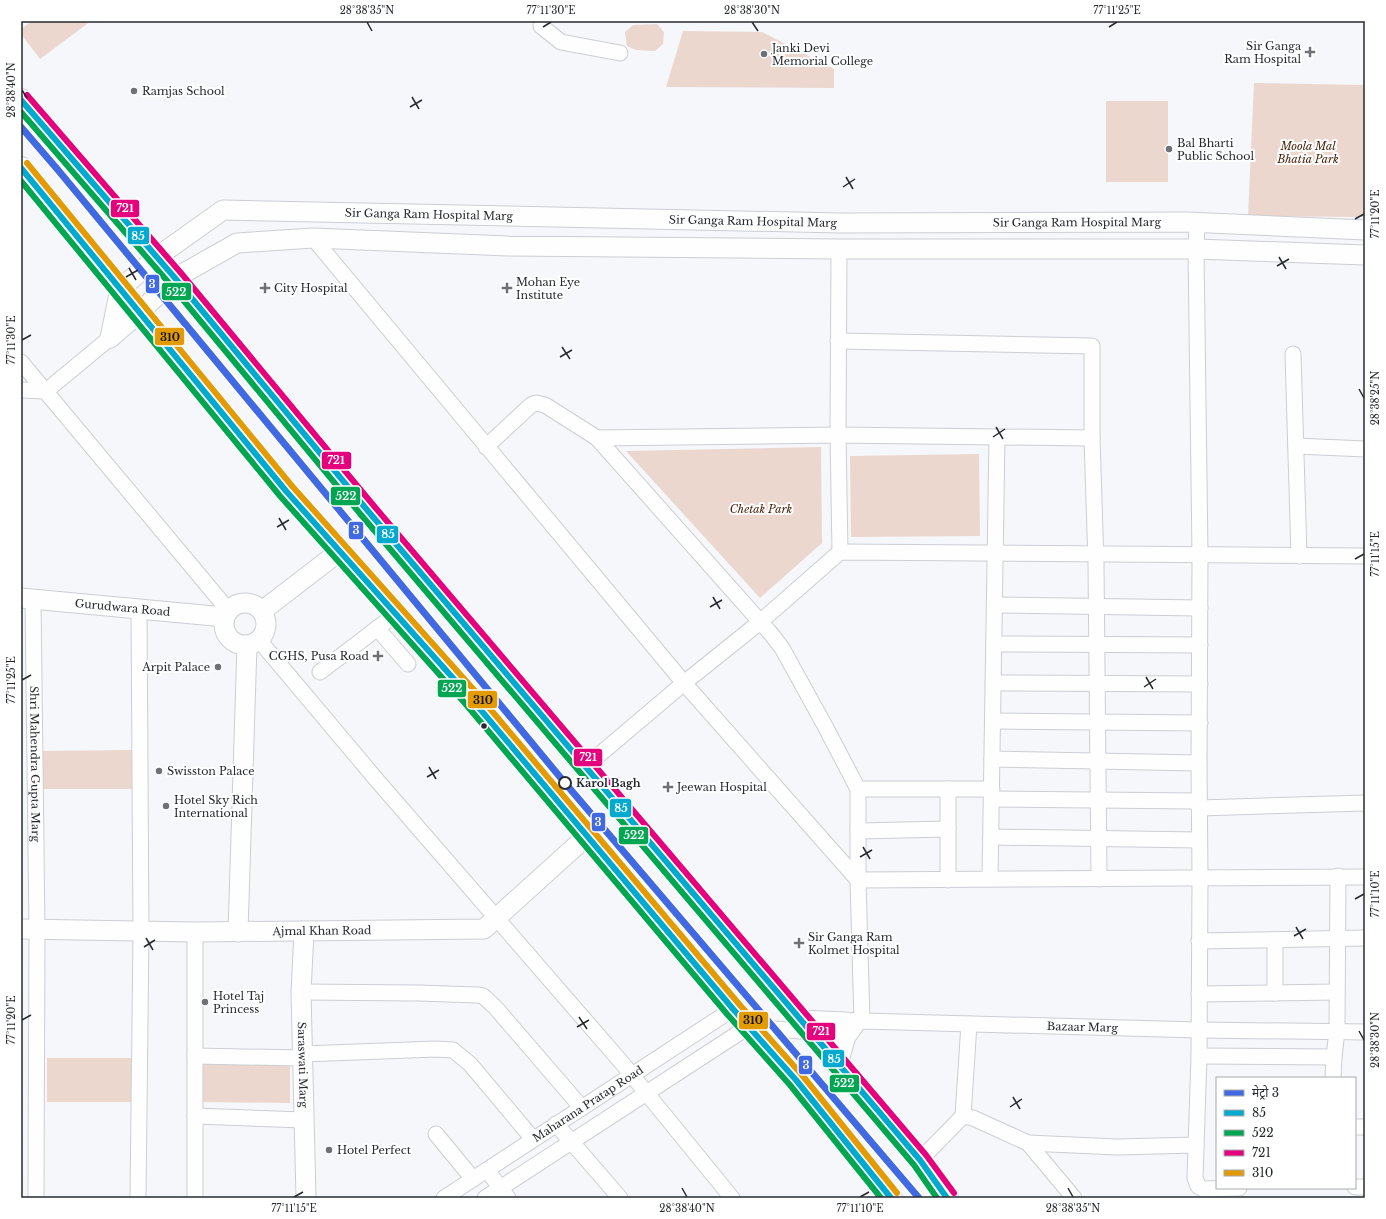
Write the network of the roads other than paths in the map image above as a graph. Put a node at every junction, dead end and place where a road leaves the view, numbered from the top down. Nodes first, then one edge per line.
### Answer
1 (542, 26) dead end
2 (620, 53) dead end
3 (21, 100) edge
4 (21, 168) edge
5 (1197, 222) junction
6 (840, 223) junction
7 (1365, 230) edge
8 (313, 238) junction
9 (839, 249) junction
10 (1196, 249) junction
11 (1365, 255) edge
12 (156, 257) junction
13 (175, 278) junction
14 (120, 289) junction
15 (139, 313) junction
16 (110, 338) junction
17 (838, 340) junction
18 (1293, 354) dead end
19 (21, 362) edge
20 (21, 390) edge
21 (46, 391) junction
22 (838, 435) junction
23 (998, 437) junction
24 (597, 438) junction
25 (1092, 438) junction
26 (1296, 446) junction
27 (486, 447) junction
28 (1365, 449) edge
29 (340, 551) junction
30 (840, 552) junction
31 (996, 554) junction
32 (1096, 555) junction
33 (1200, 555) junction
34 (1299, 556) junction
35 (1365, 556) edge
36 (27, 598) edge
37 (995, 605) junction
38 (1097, 606) junction
39 (1200, 608) junction
40 (139, 609) junction
41 (262, 611) junction
42 (227, 614) junction
43 (396, 614) junction
44 (760, 622) junction
45 (377, 628) junction
46 (253, 642) junction
47 (994, 644) junction
48 (1097, 644) junction
49 (1200, 645) junction
50 (408, 664) dead end
51 (320, 672) dead end
52 (684, 683) junction
53 (994, 683) junction
54 (1097, 684) junction
55 (1200, 684) junction
56 (993, 721) junction
57 (1098, 722) junction
58 (1200, 723) junction
59 (992, 759) junction
60 (1098, 761) junction
61 (1199, 763) junction
62 (586, 766) junction
63 (858, 789) junction
64 (948, 789) junction
65 (992, 794) junction
66 (1098, 800) junction
67 (1365, 803) edge
68 (1199, 804) junction
69 (948, 829) junction
70 (858, 831) junction
71 (587, 836) junction
72 (991, 837) junction
73 (1098, 839) junction
74 (1199, 840) junction
75 (1338, 876) junction
76 (1365, 877) edge
77 (1200, 878) junction
78 (990, 879) junction
79 (1099, 879) junction
80 (858, 880) junction
81 (948, 880) junction
82 (496, 918) junction
83 (29, 930) edge
84 (142, 932) junction
85 (195, 932) junction
86 (238, 932) junction
87 (304, 932) junction
88 (1338, 938) junction
89 (1365, 938) edge
90 (1275, 940) junction
91 (1199, 941) junction
92 (301, 992) junction
93 (1337, 992) junction
94 (1275, 993) junction
95 (1199, 994) junction
96 (733, 1009) junction
97 (858, 1022) junction
98 (969, 1024) junction
99 (807, 1025) junction
100 (748, 1027) junction
101 (1199, 1030) junction
102 (1337, 1031) junction
103 (1365, 1032) edge
104 (195, 1056) junction
105 (303, 1056) junction
106 (1199, 1056) junction
107 (1334, 1057) junction
108 (837, 1063) junction
109 (632, 1075) junction
110 (1333, 1077) edge
111 (646, 1094) junction
112 (582, 1108) junction
113 (195, 1116) junction
114 (963, 1116) junction
115 (304, 1120) junction
116 (556, 1124) junction
117 (436, 1134) dead end
118 (533, 1139) junction
119 (571, 1142) junction
120 (1028, 1143) junction
121 (1196, 1145) junction
122 (920, 1160) junction
123 (487, 1170) junction
124 (473, 1179) junction
125 (1216, 1189) edge
126 (504, 1193) edge
127 (36, 1198) edge
128 (138, 1198) edge
129 (195, 1198) edge
130 (306, 1198) edge
131 (444, 1198) edge
132 (485, 1198) edge
133 (620, 1198) edge
134 (732, 1198) edge
135 (891, 1198) edge
136 (947, 1198) edge
137 (1074, 1198) edge

1 - 2 street
3 - 12 main road
4 - 14 main road
5 - 6 street, Sir Ganga Ram Hospital Marg
5 - 7 street, Sir Ganga Ram Hospital Marg
5 - 10 street
6 - 9 street
6 - 12 street, Sir Ganga Ram Hospital Marg
8 - 9 street
8 - 13 street
8 - 27 street
9 - 10 street
9 - 17 street
10 - 11 street
10 - 33 street
12 - 13 main road
12 - 14 street, Sir Ganga Ram Hospital Marg
13 - 15 street
13 - 62 main road
14 - 15 main road
14 - 16 street
15 - 16 street
15 - 29 main road
16 - 21 street
17 - 22 street
17 - 25 street
18 - 26 street
19 - 21 street
20 - 21 street
21 - 42 street
22 - 23 street
22 - 24 street
22 - 30 street
23 - 25 street
23 - 31 street
24 - 27 street
24 - 44 street
25 - 32 street
26 - 28 street
26 - 34 street
27 - 52 street
29 - 41 street
29 - 43 main road
30 - 31 street
30 - 44 street
31 - 32 street
31 - 37 street
32 - 33 street
32 - 38 street
33 - 34 street
33 - 39 street
34 - 35 street
36 - 40 street, Gurudwara Road
36 - 83 street, Shri Mahendra Gupta Marg
37 - 38 street
37 - 47 street
38 - 39 street
38 - 48 street
39 - 49 street
40 - 42 street, Gurudwara Road
40 - 84 street
41 - 42 street
41 - 46 street
42 - 46 street
43 - 45 street
43 - 71 main road
44 - 52 street
44 - 63 street
45 - 50 street
45 - 51 street
46 - 82 street
46 - 86 street
47 - 48 street
47 - 53 street
48 - 49 street
48 - 54 street
49 - 55 street
52 - 62 street
52 - 80 street
53 - 54 street
53 - 56 street
54 - 55 street
54 - 57 street
55 - 58 street
56 - 57 street
56 - 59 street
57 - 58 street
57 - 60 street
58 - 61 street
59 - 60 street
59 - 65 street
60 - 61 street
60 - 66 street
61 - 68 street
62 - 99 main road
63 - 64 street
63 - 70 street
64 - 65 street
64 - 69 street
65 - 66 street
65 - 72 street
66 - 68 street
66 - 73 street
67 - 68 street
68 - 74 street
69 - 70 street
69 - 81 street
70 - 80 street
71 - 82 street, Ajmal Khan Road
71 - 96 main road
72 - 73 street
72 - 78 street
73 - 74 street
73 - 79 street
74 - 77 street
75 - 76 street
75 - 77 street
75 - 88 street
77 - 79 street
77 - 91 street
78 - 79 street
78 - 81 street
80 - 81 street
80 - 97 street
82 - 87 street, Ajmal Khan Road
82 - 109 street
83 - 84 street, Ajmal Khan Road
83 - 127 street, Shri Mahendra Gupta Marg
84 - 85 street, Ajmal Khan Road
84 - 128 street
85 - 86 street, Ajmal Khan Road
85 - 104 street
86 - 87 street, Ajmal Khan Road
87 - 92 street, Saraswati Marg
88 - 89 street
88 - 90 street
88 - 93 street
90 - 91 street
90 - 94 street
91 - 95 street
92 - 105 street, Saraswati Marg
92 - 112 street
93 - 94 street
93 - 102 street
94 - 95 street
95 - 101 street
96 - 100 main road
96 - 109 street, Maharana Pratap Road
97 - 98 street, Bazaar Marg
97 - 99 street, Bazaar Marg
97 - 108 main road
98 - 101 street, Bazaar Marg
98 - 114 street
99 - 100 street, Bazaar Marg
99 - 108 main road
100 - 111 street, Maharana Pratap Road
100 - 135 main road
101 - 102 street, Bazaar Marg
101 - 106 street
102 - 103 street, Bazaar Marg
102 - 107 street
104 - 105 street
104 - 113 street
105 - 115 street, Saraswati Marg
105 - 118 street
106 - 107 street
106 - 121 street
107 - 110 street
108 - 122 main road
109 - 111 street
109 - 112 street, Maharana Pratap Road
111 - 119 street, Maharana Pratap Road
111 - 134 street
112 - 116 street, Maharana Pratap Road
113 - 115 street
113 - 129 street
114 - 120 street
114 - 122 street
115 - 130 street, Saraswati Marg
116 - 118 street, Maharana Pratap Road
116 - 119 street
117 - 124 street
118 - 123 street, Maharana Pratap Road
119 - 126 street, Maharana Pratap Road
119 - 133 street
120 - 121 street
120 - 137 street
121 - 125 street
122 - 136 main road
123 - 124 street, Maharana Pratap Road
123 - 126 street
124 - 131 street, Maharana Pratap Road
126 - 132 street, Maharana Pratap Road

